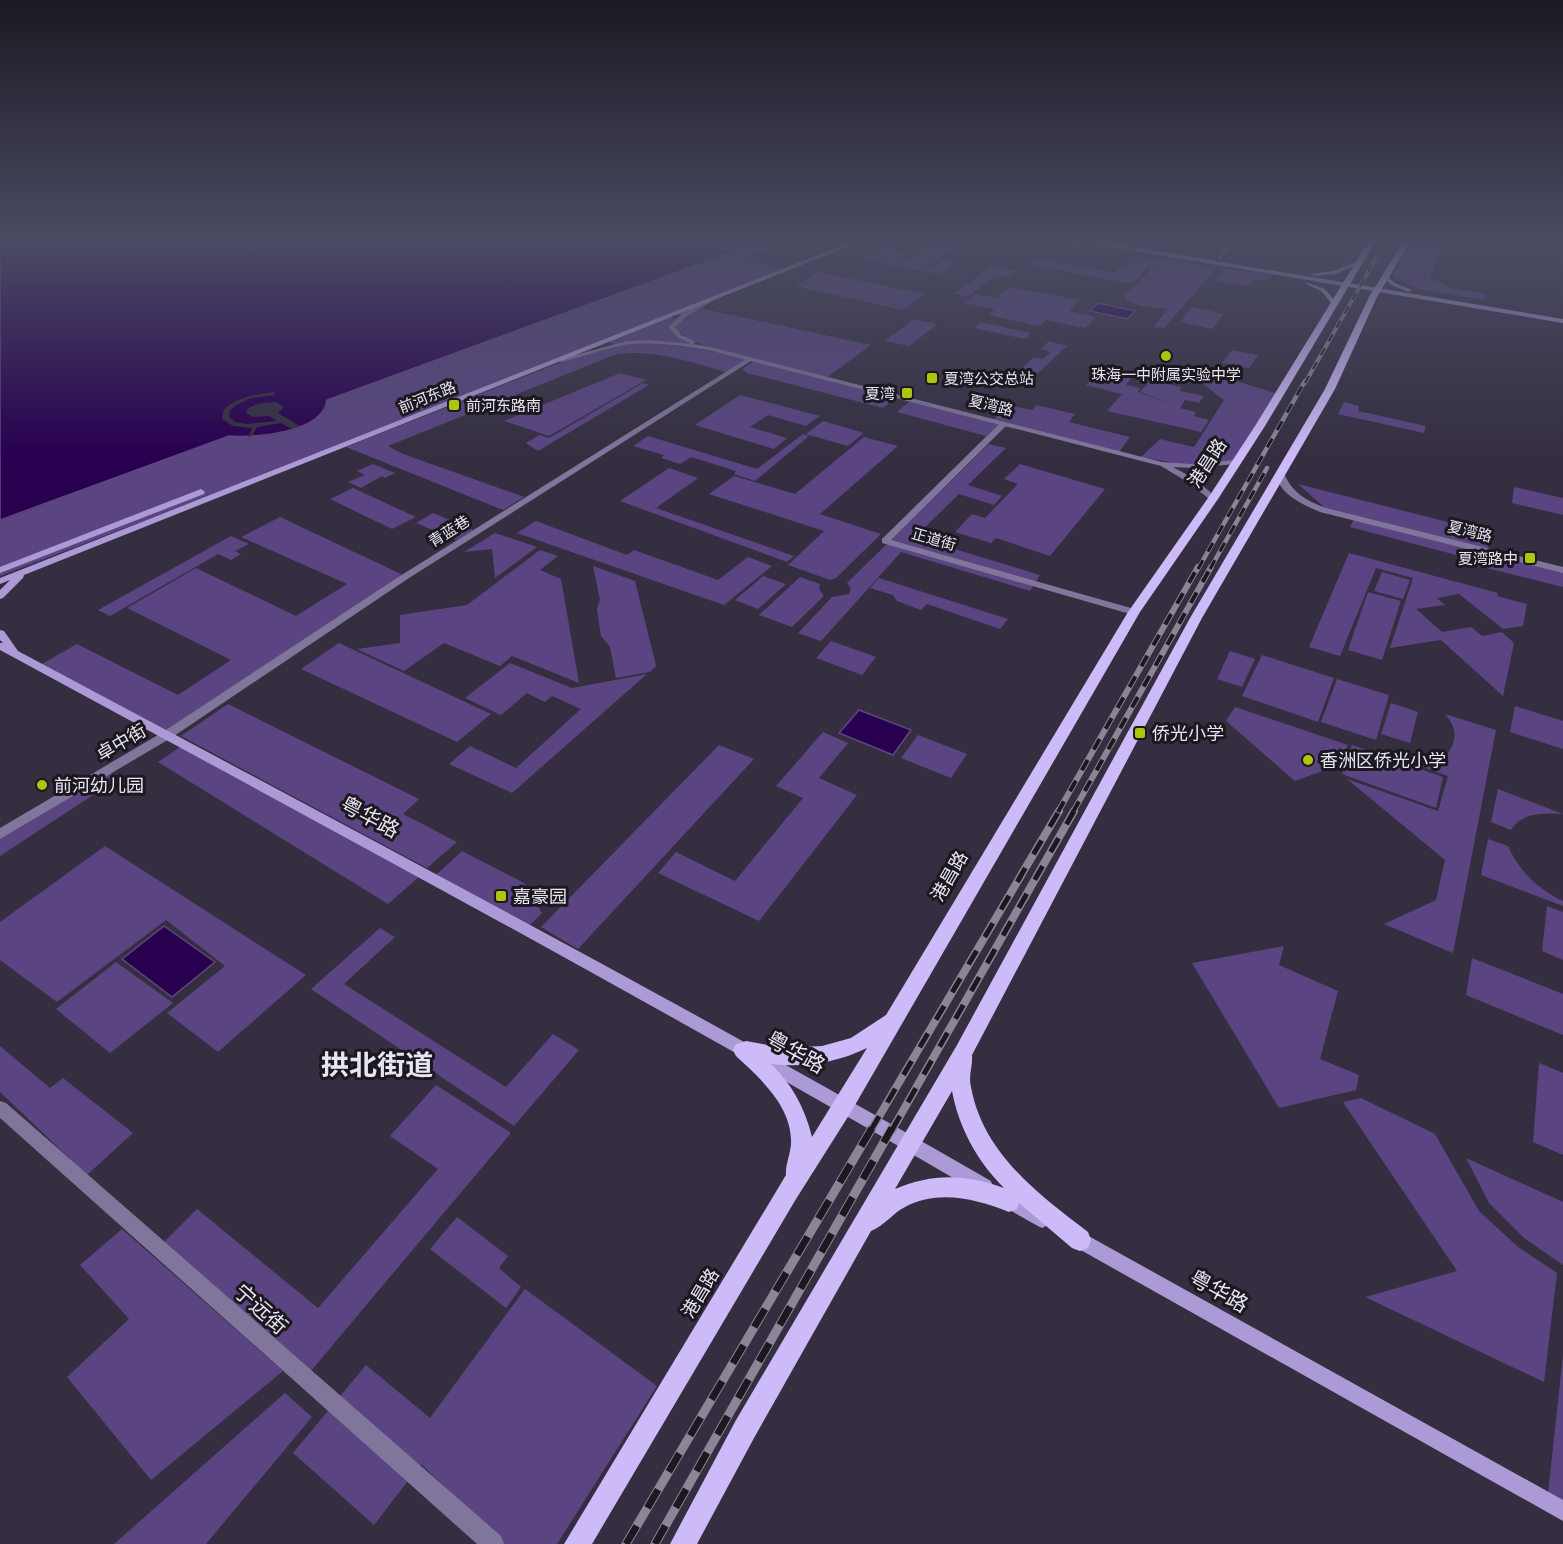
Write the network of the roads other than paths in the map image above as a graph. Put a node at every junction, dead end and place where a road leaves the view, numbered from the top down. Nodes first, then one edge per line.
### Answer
1 (666, 311) edge
2 (682, 311) edge
3 (694, 311) edge
4 (1329, 311) edge
5 (1367, 311) edge
6 (1514, 311) edge
7 (1518, 311) edge
8 (1563, 319) edge
9 (708, 348) junction
10 (750, 359) junction
11 (561, 360) junction
12 (1004, 423) junction
13 (1236, 462) junction
14 (1162, 464) junction
15 (1280, 473) junction
16 (1213, 499) junction
17 (0, 570) edge
18 (1563, 570) edge
19 (25, 571) junction
20 (0, 581) edge
21 (0, 596) edge
22 (1134, 612) junction
23 (0, 633) edge
24 (0, 647) edge
25 (18, 656) junction
26 (167, 735) junction
27 (0, 834) edge
28 (896, 1016) junction
29 (743, 1050) junction
30 (964, 1051) junction
31 (844, 1105) junction
32 (0, 1108) edge
33 (908, 1144) junction
34 (788, 1192) junction
35 (1009, 1200) junction
36 (854, 1239) junction
37 (1080, 1240) junction
38 (1563, 1511) edge
39 (493, 1544) edge
40 (577, 1544) edge
41 (683, 1544) edge

1 - 17 main road, 前河东路
2 - 11 main road, 前河东路
3 - 9 street
4 - 13 main road, 港昌路
5 - 15 main road
6 - 8 main road
7 - 8 main road
9 - 10 street, 夏湾路
9 - 11 street
10 - 12 street, 夏湾路
10 - 26 street, 青蓝巷
11 - 19 main road, 前河东路
12 - 14 street, 夏湾路
12 - 22 street, 正道街
13 - 14 street
13 - 16 main road, 港昌路
14 - 16 street
15 - 18 street, 夏湾路
15 - 30 main road
16 - 22 main road, 港昌路
19 - 20 main road, 前河东路
19 - 21 main road
22 - 28 main road, 港昌路
23 - 25 main road
24 - 25 main road, 粤华路
25 - 26 main road, 粤华路
26 - 27 street, 卓中街
26 - 29 main road, 粤华路
28 - 29 main road
28 - 31 main road, 港昌路
29 - 31 main road, 粤华路
29 - 34 main road
30 - 33 main road
30 - 37 main road
31 - 33 main road, 粤华路
31 - 34 main road, 港昌路
32 - 39 street, 宁远街
33 - 35 main road, 粤华路
33 - 36 main road
34 - 40 main road, 港昌路
35 - 36 main road
35 - 37 main road, 粤华路
36 - 41 main road
37 - 38 main road, 粤华路

